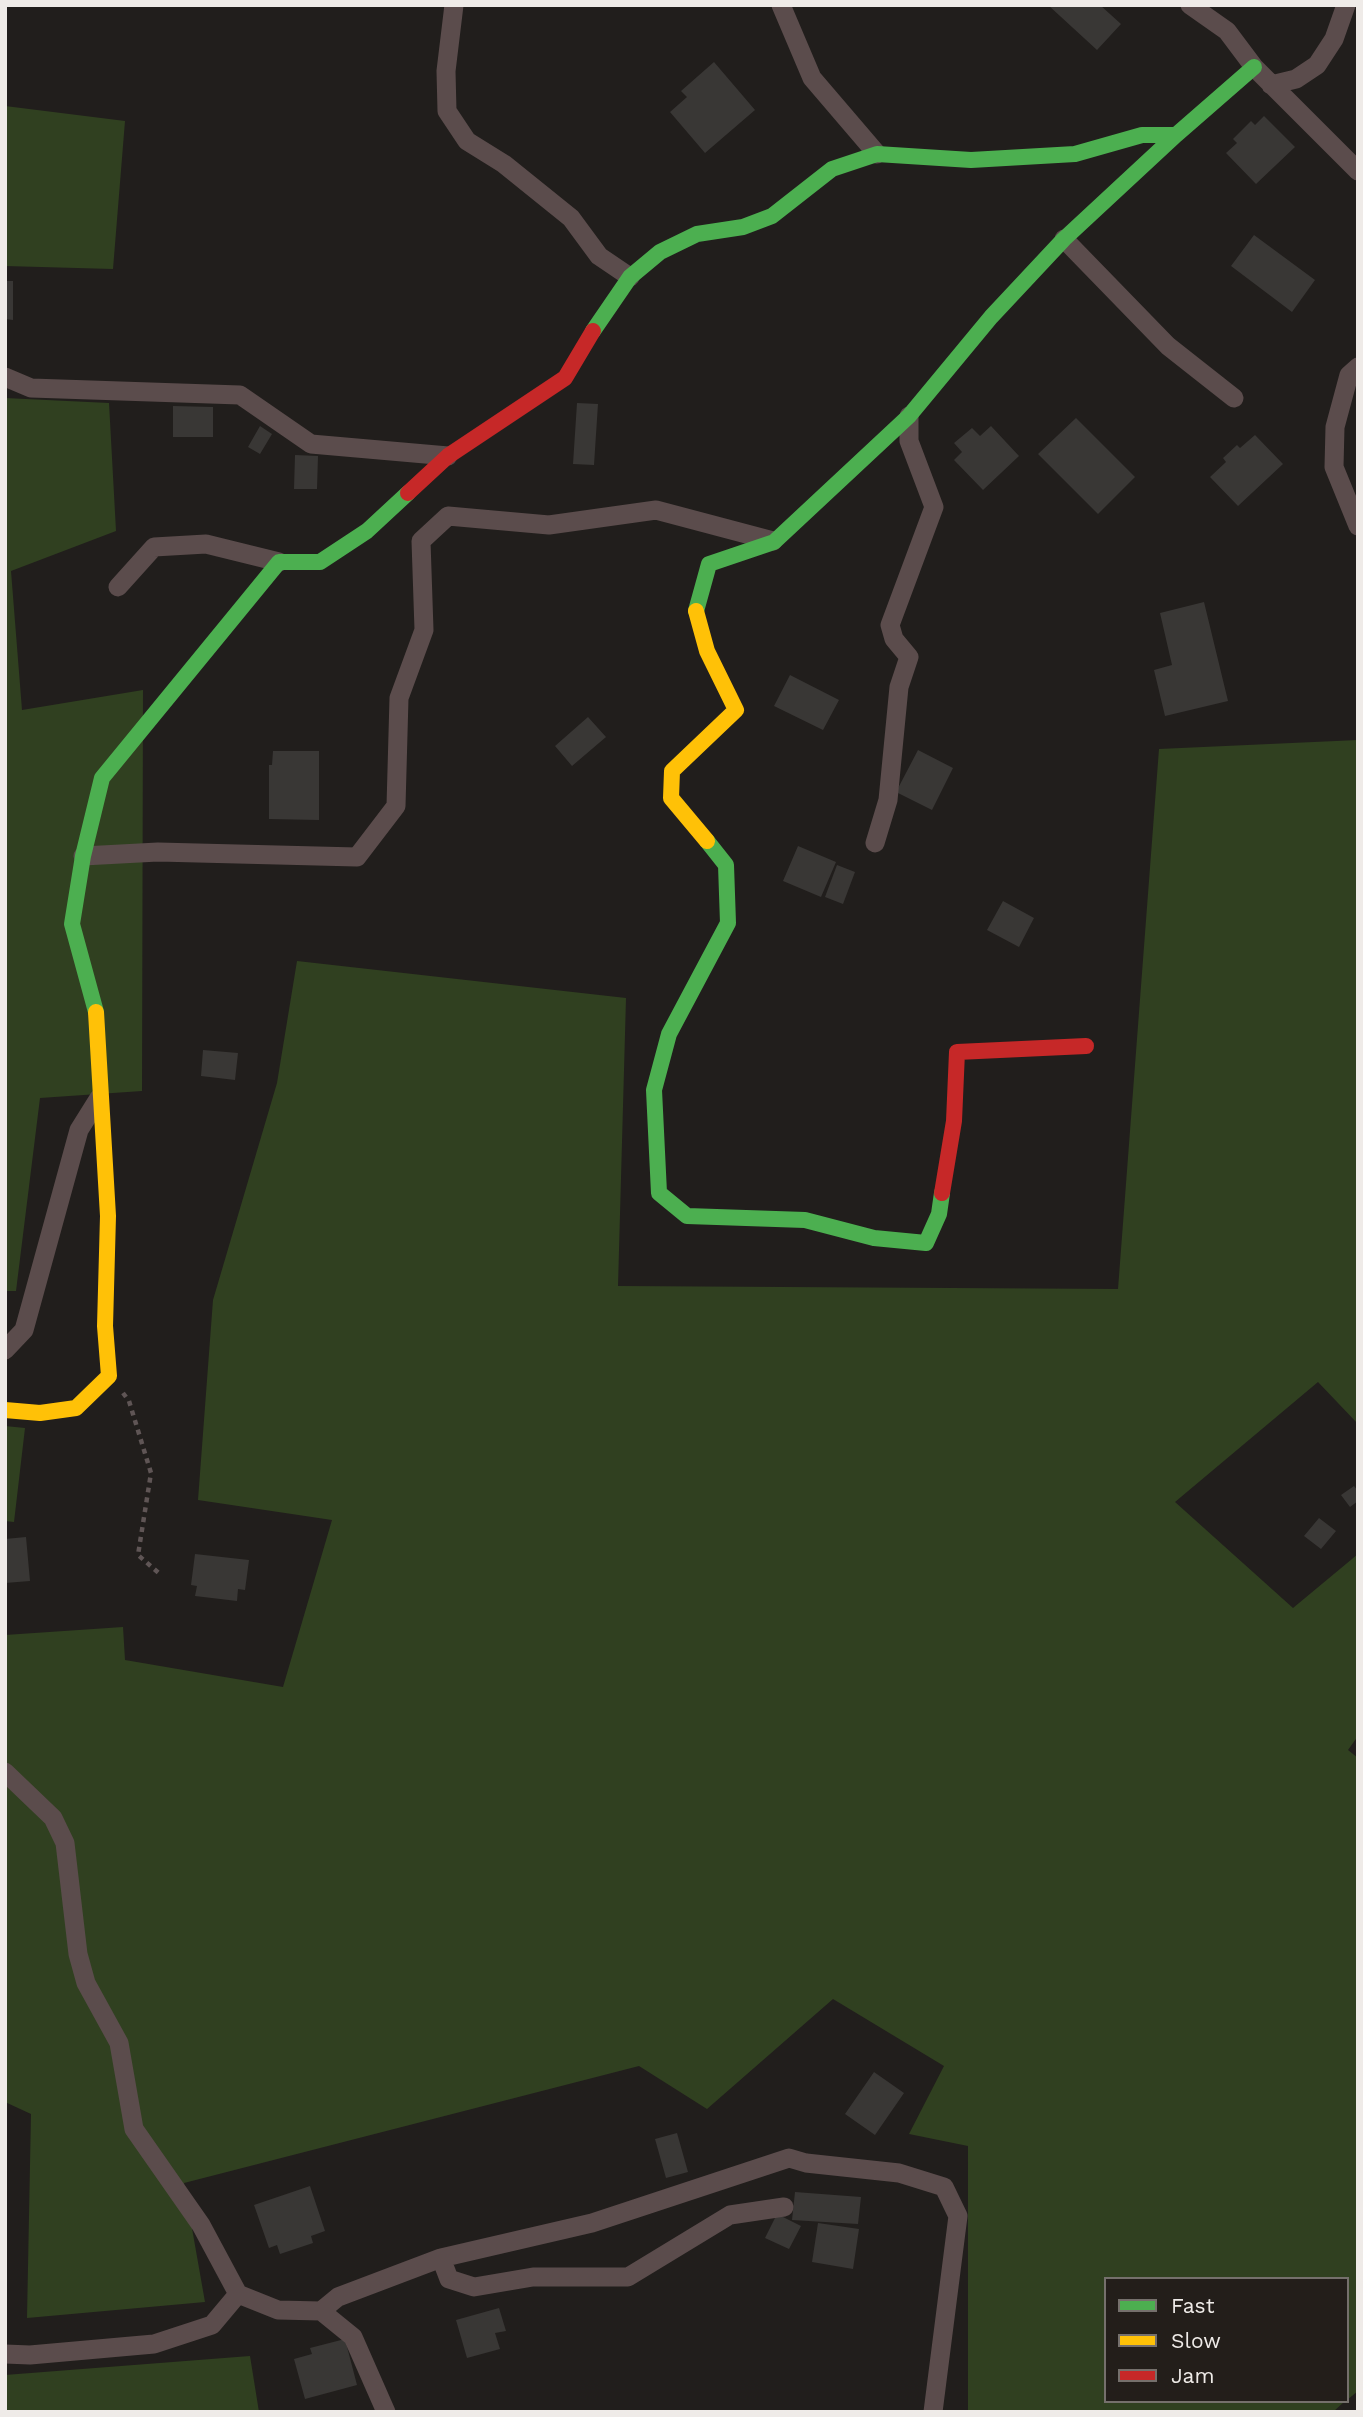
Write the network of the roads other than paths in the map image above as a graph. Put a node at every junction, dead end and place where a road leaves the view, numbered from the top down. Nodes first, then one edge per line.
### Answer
1 (454, 5) edge
2 (781, 5) edge
3 (1190, 5) edge
4 (1346, 5) edge
5 (1254, 67) junction
6 (1271, 85) junction
7 (1176, 135) junction
8 (877, 154) junction
9 (1358, 171) edge
10 (1064, 239) junction
11 (631, 277) junction
12 (1358, 367) edge
13 (5, 377) edge
14 (1234, 398) dead end
15 (909, 416) junction
16 (448, 456) junction
17 (1358, 526) edge
18 (775, 542) junction
19 (279, 562) junction
20 (118, 587) dead end
21 (875, 843) dead end
22 (83, 856) junction
23 (1086, 1046) dead end
24 (99, 1098) junction
25 (5, 1350) edge
26 (5, 1410) edge
27 (5, 1772) edge
28 (784, 2207) dead end
29 (441, 2258) junction
30 (238, 2294) junction
31 (321, 2311) junction
32 (5, 2354) edge
33 (386, 2412) edge
34 (933, 2412) edge

1 - 11 street
2 - 8 street
3 - 5 street
4 - 6 street
5 - 6 street
5 - 7 street
6 - 9 street
7 - 8 street
7 - 10 street
8 - 11 street
10 - 14 street
10 - 15 street
11 - 16 street
12 - 17 street
13 - 16 street
15 - 18 street
15 - 21 street
16 - 19 street
18 - 22 street
18 - 23 street
19 - 20 street
19 - 22 street
22 - 24 street
24 - 25 street
24 - 26 street
27 - 30 street
28 - 29 street
29 - 31 street
29 - 34 street
30 - 31 street
30 - 32 street
31 - 33 street

